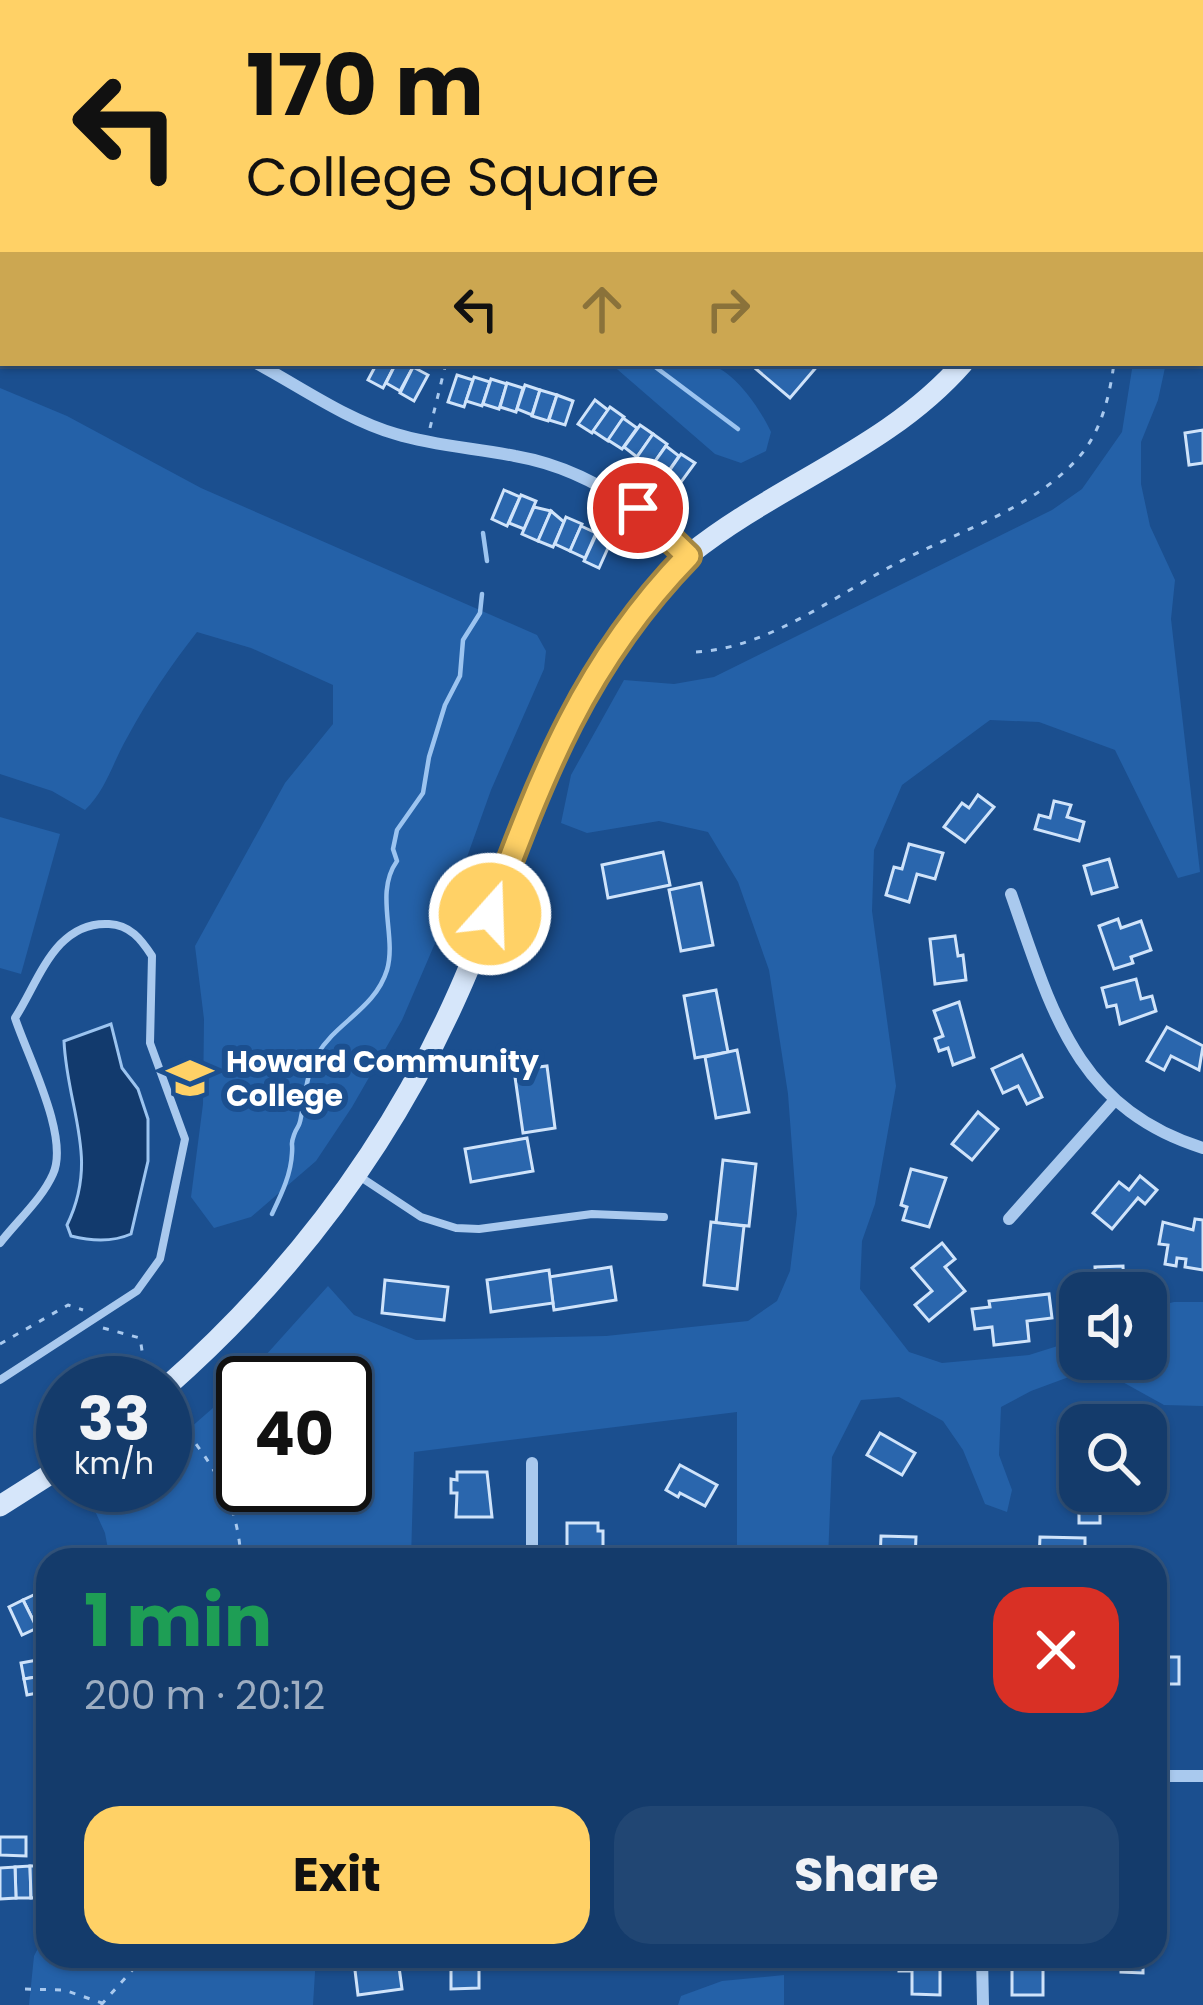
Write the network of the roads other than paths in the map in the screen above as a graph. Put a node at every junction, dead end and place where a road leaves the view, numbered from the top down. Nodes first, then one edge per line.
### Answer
1 (262, 366) edge
2 (960, 366) edge
3 (688, 556) junction
4 (1011, 894) dead end
5 (1114, 1101) junction
6 (1203, 1148) edge
7 (358, 1175) junction
8 (664, 1217) dead end
9 (1009, 1219) dead end
10 (0, 1243) edge
11 (192, 1362) edge
12 (0, 1380) edge
13 (532, 1463) dead end
14 (36, 1483) edge
15 (0, 1506) edge
16 (532, 1548) edge
17 (1167, 1776) edge
18 (1203, 1776) edge
19 (982, 1968) edge
20 (983, 2005) edge

1 - 3 street
2 - 3 street
3 - 7 street
4 - 5 street
5 - 6 street
5 - 9 street
7 - 8 lane
7 - 11 street
10 - 12 lane
13 - 16 street
14 - 15 street
17 - 18 street
19 - 20 street

